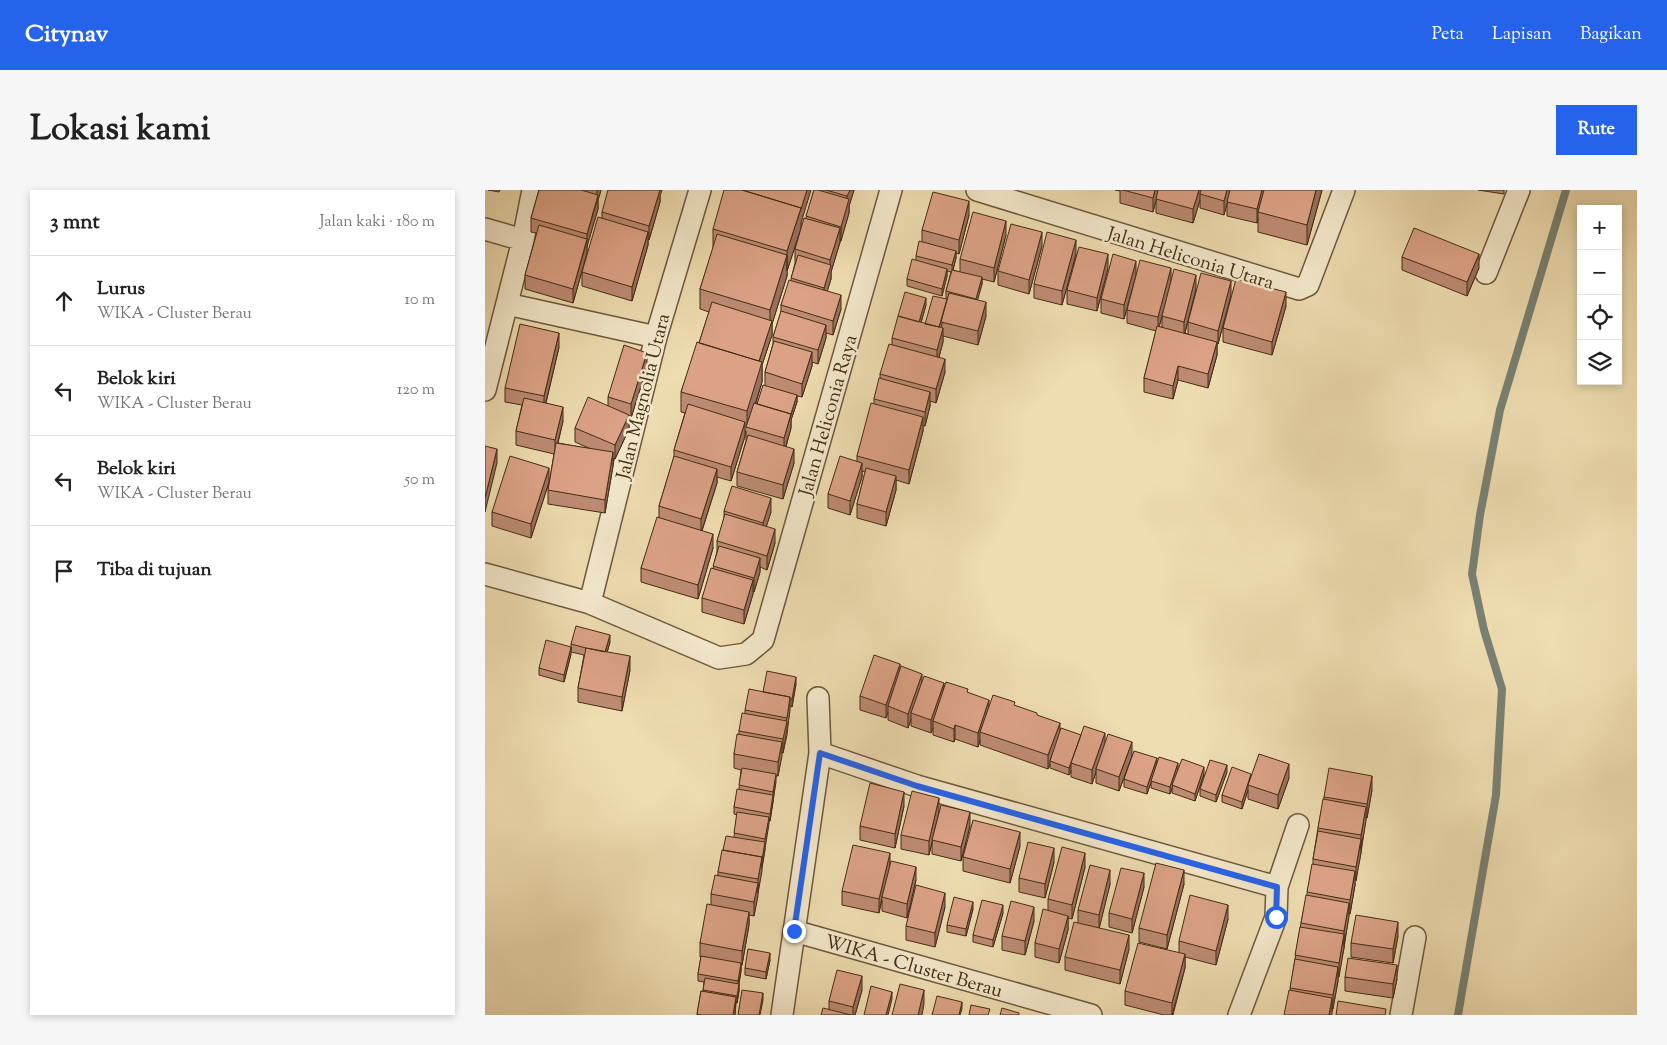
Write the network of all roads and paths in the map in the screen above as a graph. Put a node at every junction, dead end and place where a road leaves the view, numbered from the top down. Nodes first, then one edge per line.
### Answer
1 (533, 190) edge
2 (700, 190) edge
3 (891, 190) edge
4 (977, 190) edge
5 (1344, 190) edge
6 (1519, 190) edge
7 (485, 229) edge
8 (523, 240) junction
9 (1486, 273) dead end
10 (507, 304) junction
11 (656, 338) junction
12 (488, 365) edge
13 (485, 390) edge
14 (485, 574) edge
15 (590, 603) junction
16 (818, 698) dead end
17 (820, 753) junction
18 (1298, 825) dead end
19 (1277, 887) junction
20 (794, 931) junction
21 (1415, 937) dead end
22 (782, 1015) edge
23 (1091, 1015) edge
24 (1239, 1015) edge
25 (1401, 1015) edge

1 - 8 street
2 - 11 street, Jalan Magnolia Utara
3 - 15 street, Jalan Heliconia Raya
4 - 5 street, Jalan Heliconia Utara
6 - 9 street
7 - 8 street
8 - 10 street
10 - 11 street
10 - 12 street
11 - 15 street, Jalan Magnolia Utara
12 - 13 street
14 - 15 street
16 - 17 street
17 - 19 street
17 - 20 street
18 - 19 street
19 - 24 street
20 - 22 street
20 - 23 street, WIKA - Cluster Berau
21 - 25 street

